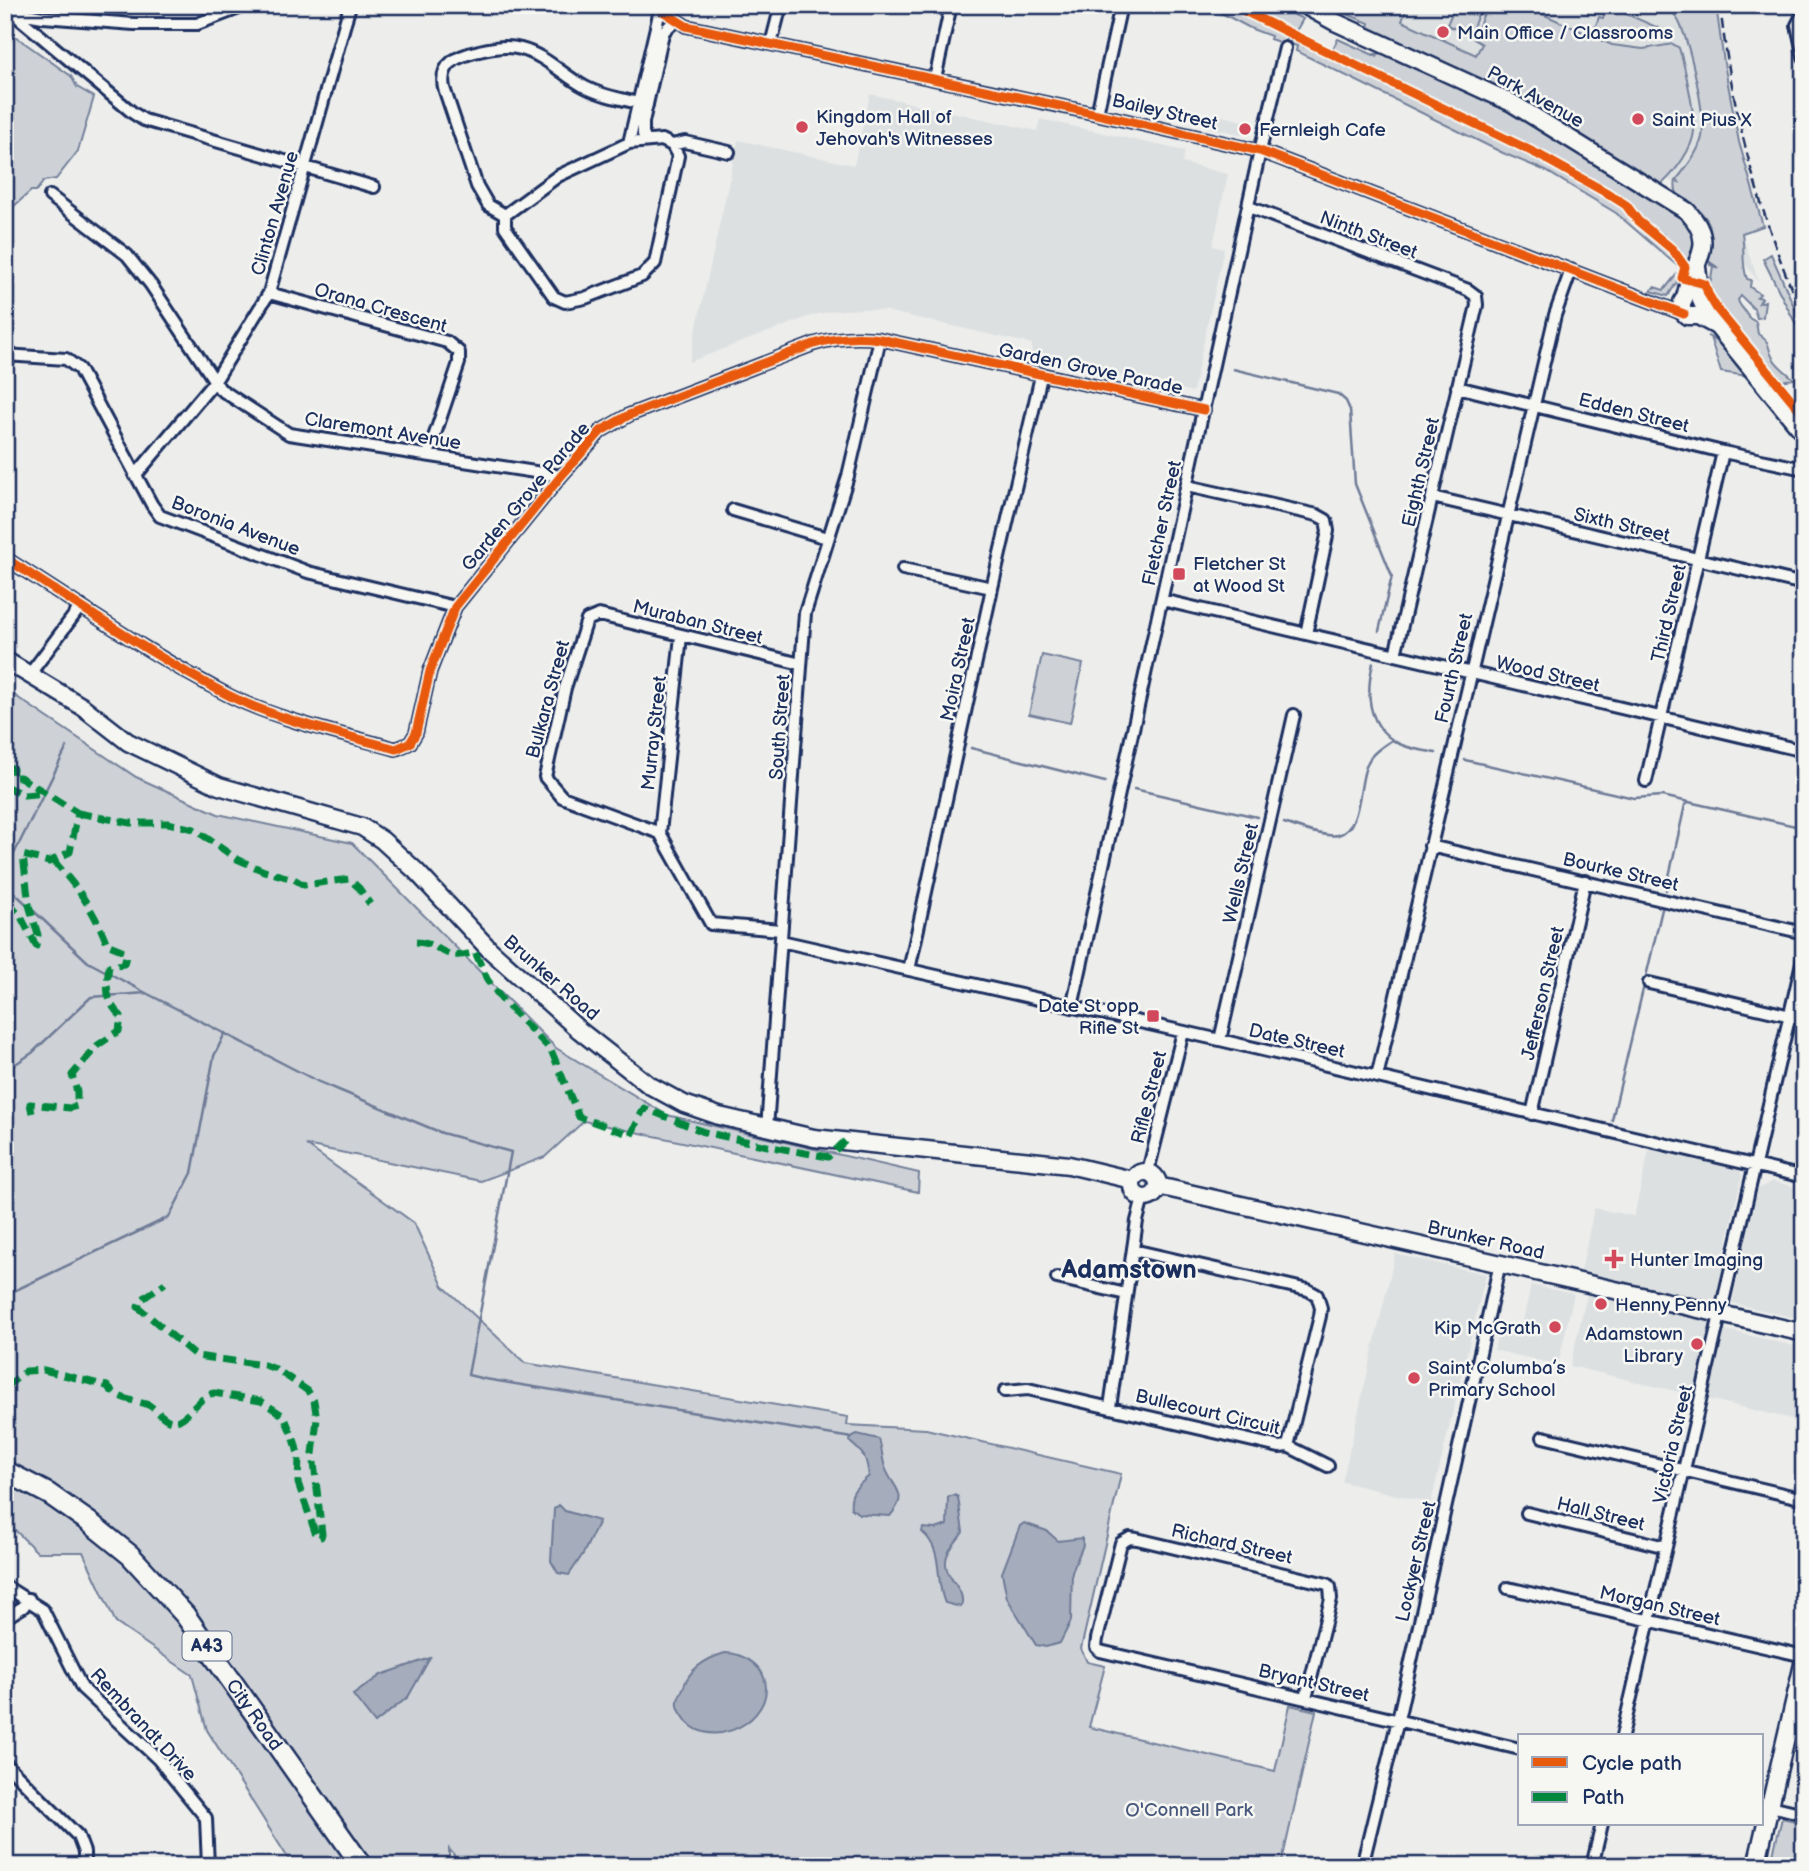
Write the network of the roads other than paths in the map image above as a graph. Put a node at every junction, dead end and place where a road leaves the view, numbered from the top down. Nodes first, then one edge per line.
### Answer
1 (247, 5) edge
2 (348, 5) edge
3 (780, 5) edge
4 (951, 5) edge
5 (1121, 5) edge
6 (1304, 5) edge
7 (5, 6) edge
8 (657, 7) edge
9 (1804, 12) edge
10 (20, 13) junction
11 (676, 20) junction
12 (771, 44) junction
13 (1285, 47) dead end
14 (1804, 57) edge
15 (934, 79) junction
16 (642, 104) junction
17 (1097, 114) junction
18 (646, 141) junction
19 (629, 143) junction
20 (672, 145) junction
21 (1260, 151) junction
22 (729, 152) dead end
23 (305, 166) junction
24 (374, 187) dead end
25 (50, 196) dead end
26 (1249, 207) junction
27 (505, 215) junction
28 (1571, 270) junction
29 (269, 293) junction
30 (1476, 296) joint
31 (1693, 306) junction
32 (880, 339) junction
33 (5, 355) edge
34 (1041, 376) junction
35 (215, 381) junction
36 (1457, 387) junction
37 (1534, 406) junction
38 (1204, 410) junction
39 (1804, 433) edge
40 (1723, 452) junction
41 (428, 455) junction
42 (1804, 469) edge
43 (135, 476) junction
44 (561, 476) junction
45 (1187, 486) junction
46 (1432, 497) junction
47 (733, 510) dead end
48 (1507, 515) junction
49 (827, 538) junction
50 (5, 558) edge
51 (1698, 559) junction
52 (903, 569) dead end
53 (1804, 584) edge
54 (992, 588) junction
55 (1162, 600) junction
56 (81, 606) junction
57 (455, 607) junction
58 (587, 620) joint
59 (1306, 634) junction
60 (681, 636) junction
61 (1395, 655) junction
62 (5, 660) edge
63 (801, 664) junction
64 (1470, 672) junction
65 (29, 675) junction
66 (1294, 715) dead end
67 (1661, 717) junction
68 (1804, 751) edge
69 (1646, 781) dead end
70 (660, 833) junction
71 (1430, 846) junction
72 (1585, 881) junction
73 (1804, 933) edge
74 (781, 935) junction
75 (1804, 954) edge
76 (909, 970) junction
77 (1648, 983) dead end
78 (1072, 1007) junction
79 (1790, 1016) junction
80 (1804, 1019) edge
81 (1183, 1031) junction
82 (1220, 1040) junction
83 (1377, 1077) junction
84 (1532, 1114) junction
85 (767, 1128) junction
86 (1755, 1165) junction
87 (1148, 1171) junction
88 (1804, 1177) edge
89 (1132, 1180) junction
90 (1158, 1186) junction
91 (1143, 1198) junction
92 (1133, 1250) junction
93 (1500, 1263) junction
94 (1057, 1278) dead end
95 (1126, 1294) junction
96 (1719, 1315) junction
97 (1804, 1334) edge
98 (1005, 1391) dead end
99 (1110, 1407) junction
100 (1544, 1437) dead end
101 (1289, 1446) junction
102 (1328, 1466) dead end
103 (5, 1471) edge
104 (1684, 1472) junction
105 (1804, 1499) edge
106 (1527, 1513) dead end
107 (1666, 1547) junction
108 (5, 1586) edge
109 (1508, 1588) dead end
110 (29, 1599) junction
111 (5, 1618) edge
112 (1649, 1621) junction
113 (1100, 1651) joint
114 (1804, 1660) edge
115 (1306, 1698) junction
116 (1398, 1720) junction
117 (1622, 1734) edge
118 (1518, 1749) edge
119 (5, 1763) edge
120 (1766, 1805) edge
121 (1804, 1814) edge
122 (1602, 1826) edge
123 (1763, 1826) edge
124 (84, 1866) edge
125 (208, 1866) edge
126 (362, 1866) edge
127 (1362, 1866) edge
128 (1592, 1866) edge
129 (1756, 1866) edge

1 - 10 street
2 - 23 street, Clinton Avenue
3 - 12 street
4 - 15 street
5 - 17 street
6 - 31 main road, Park Avenue
7 - 10 street
8 - 11 street, Bailey Street
8 - 16 street
9 - 14 street
10 - 23 street
11 - 12 street, Bailey Street
11 - 16 street
12 - 15 street, Bailey Street
13 - 21 street, Fletcher Street
15 - 17 street, Bailey Street
16 - 18 street
16 - 19 street
16 - 27 street
17 - 21 street, Bailey Street
18 - 19 street
18 - 20 street
19 - 27 street
20 - 22 street
20 - 27 street
21 - 26 street, Fletcher Street
21 - 28 street, Bailey Street
23 - 24 street
23 - 29 street, Clinton Avenue
25 - 35 street, Claremont Avenue
26 - 30 street, Ninth Street
26 - 38 street, Fletcher Street
28 - 31 street, Bailey Street
28 - 37 street, Fourth Street
29 - 35 street, Clinton Avenue
29 - 41 street, Orana Crescent
30 - 36 street, Eighth Street
31 - 39 main road
32 - 34 street, Garden Grove Parade
32 - 44 street, Garden Grove Parade
32 - 49 street, South Street
33 - 43 street, Boronia Avenue
34 - 38 street, Garden Grove Parade
34 - 54 street, Moira Street
35 - 41 street, Claremont Avenue
35 - 43 street, Clinton Avenue
36 - 37 street, Edden Street
36 - 46 street, Eighth Street
37 - 40 street, Edden Street
37 - 48 street, Fourth Street
38 - 45 street, Fletcher Street
40 - 42 street, Edden Street
40 - 51 street, Third Street
41 - 44 street, Claremont Avenue
43 - 57 street, Boronia Avenue
44 - 57 street, Garden Grove Parade
45 - 55 street, Fletcher Street
45 - 59 street
46 - 48 street, Sixth Street
46 - 61 street, Eighth Street
47 - 49 street
48 - 51 street, Sixth Street
48 - 64 street, Fourth Street
49 - 63 street, South Street
50 - 56 street, Garden Grove Parade
51 - 53 street, Sixth Street
51 - 67 street, Third Street
52 - 54 street
54 - 76 street, Moira Street
55 - 59 street, Wood Street
55 - 78 street, Fletcher Street
56 - 57 street, Garden Grove Parade
56 - 65 street
58 - 60 street, Muraban Street
58 - 70 street, Bulkara Street
59 - 61 street, Wood Street
60 - 63 street, Muraban Street
60 - 70 street, Murray Street
61 - 64 street, Wood Street
62 - 65 main road, Brunker Road
63 - 74 street, South Street
64 - 67 street, Wood Street
64 - 71 street, Fourth Street
65 - 85 main road, Brunker Road
66 - 82 street, Wells Street
67 - 68 street, Wood Street
67 - 69 street, Third Street
70 - 74 street
71 - 72 street, Bourke Street
71 - 83 street, Fourth Street
72 - 73 street, Bourke Street
72 - 84 street, Jefferson Street
74 - 76 street, Date Street
74 - 85 street, South Street
75 - 79 street, Victoria Street
76 - 78 street, Date Street
77 - 79 street
78 - 81 street, Date Street
79 - 80 street
79 - 86 street, Victoria Street
81 - 82 street, Date Street
81 - 87 street, Rifle Street
82 - 83 street, Date Street
83 - 84 street, Date Street
84 - 86 street, Date Street
85 - 89 main road, Brunker Road
86 - 88 street, Date Street
86 - 96 street, Victoria Street
87 - 89 main road
87 - 90 main road
89 - 91 main road
90 - 91 main road
90 - 93 main road, Brunker Road
91 - 92 street, Bullecourt Circuit
92 - 95 street, Bullecourt Circuit
92 - 101 street, Bullecourt Circuit
93 - 96 main road, Brunker Road
93 - 116 street, Lockyer Street
94 - 95 street
95 - 99 street, Bullecourt Circuit
96 - 97 main road, Brunker Road
96 - 104 street, Victoria Street
98 - 99 street
99 - 101 street, Bullecourt Circuit
100 - 104 street
101 - 102 street, Bullecourt Circuit
103 - 126 highway, City Road / A43
104 - 105 street
104 - 107 street, Victoria Street
106 - 107 street, Hall Street
107 - 112 street, Victoria Street
108 - 110 street, Rembrandt Drive
109 - 112 street, Morgan Street
110 - 111 street
110 - 125 street, Rembrandt Drive
112 - 114 street, Morgan Street
112 - 117 street, Victoria Street
113 - 115 street, Bryant Street
113 - 115 street, Richard Street
114 - 120 main road
115 - 116 street, Bryant Street
116 - 118 street, Bryant Street
116 - 127 street, Lockyer Street
119 - 124 street
120 - 121 street
122 - 128 street
123 - 129 main road

